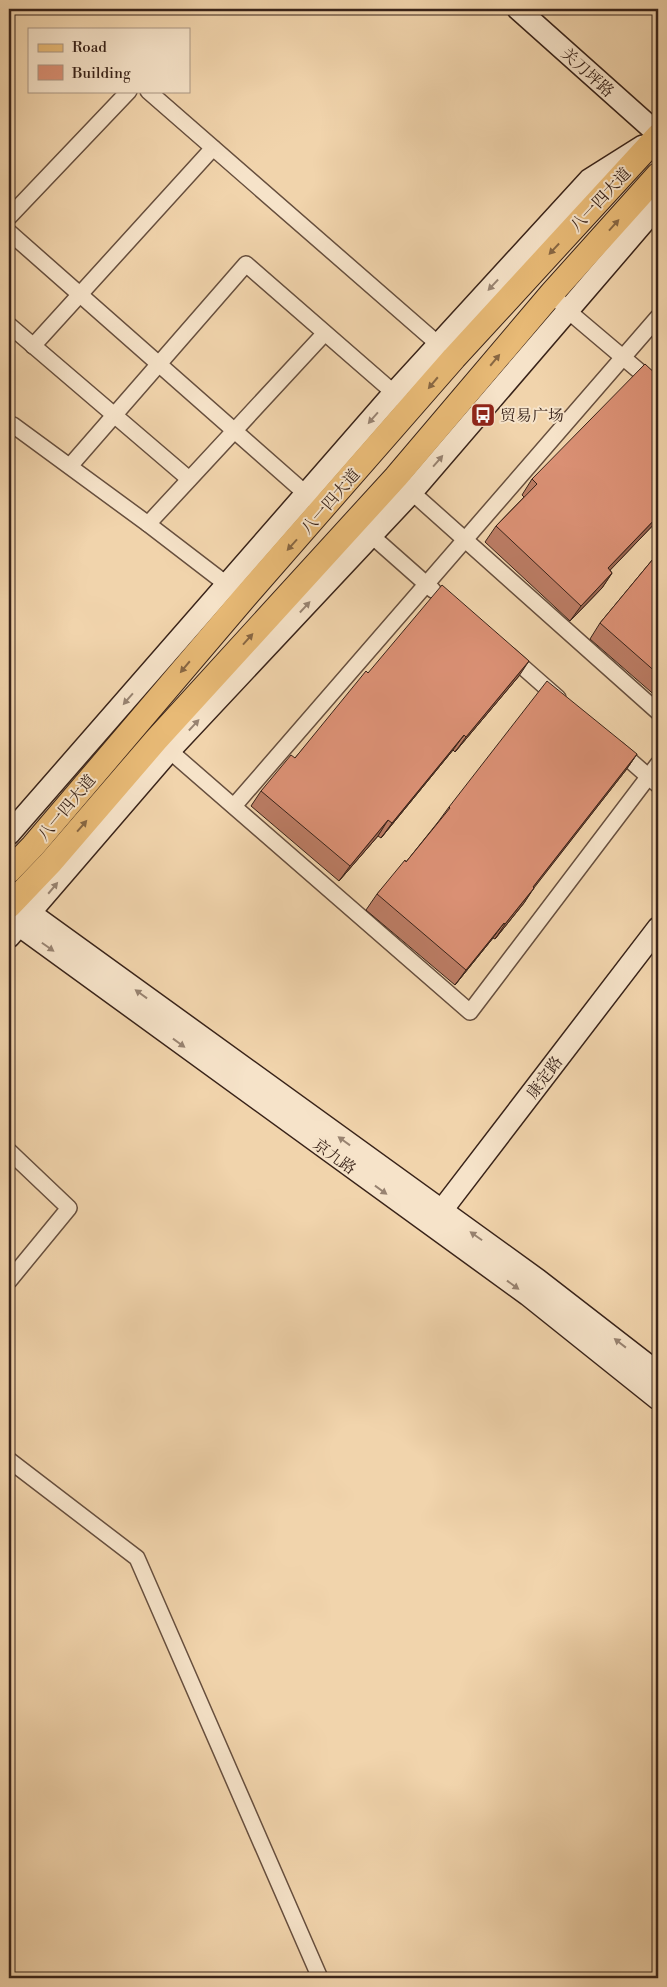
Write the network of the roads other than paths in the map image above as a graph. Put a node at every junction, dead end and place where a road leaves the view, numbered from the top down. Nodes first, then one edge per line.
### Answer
1 (518, 9) edge
2 (128, 92) edge
3 (149, 92) edge
4 (658, 136) edge
5 (213, 148) junction
6 (658, 175) edge
7 (658, 192) edge
8 (9, 217) edge
9 (9, 232) edge
10 (80, 294) junction
11 (560, 302) junction
12 (658, 317) edge
13 (9, 325) edge
14 (324, 334) junction
15 (33, 346) junction
16 (446, 351) junction
17 (624, 357) junction
18 (159, 364) junction
19 (658, 387) edge
20 (394, 394) junction
21 (412, 408) junction
22 (114, 415) junction
23 (13, 425) dead end
24 (234, 431) junction
25 (70, 466) junction
26 (189, 479) junction
27 (404, 485) junction
28 (315, 502) junction
29 (148, 524) junction
30 (363, 529) junction
31 (466, 539) junction
32 (427, 584) junction
33 (236, 591) junction
34 (442, 597) edge
35 (501, 648) edge
36 (567, 706) edge
37 (658, 712) edge
38 (604, 738) edge
39 (163, 745) junction
40 (658, 764) edge
41 (653, 781) edge
42 (234, 806) junction
43 (10, 830) edge
44 (33, 846) junction
45 (9, 871) edge
46 (14, 914) edge
47 (658, 928) edge
48 (9, 1151) edge
49 (436, 1218) junction
50 (9, 1281) edge
51 (658, 1373) edge
52 (658, 1399) edge
53 (9, 1460) edge
54 (320, 1978) edge

1 - 4 street, 关刀坪路
2 - 8 street
3 - 5 street
4 -> 16 main road, 八一四大道
5 - 10 street
5 - 16 street
11 -> 6 main road, 八一四大道
7 - 11 street
9 - 10 street
10 - 15 street
10 - 18 street
11 - 17 street
27 -> 11 main road, 八一四大道
12 - 17 street
13 - 15 street
14 - 18 street
14 - 20 street
14 - 24 street
15 - 22 street
16 - 20 street
16 -> 21 main road, 八一四大道
17 - 19 street
17 - 31 street
18 - 22 street
18 - 24 street
20 - 21 street
20 -> 28 street
21 - 28 main road, 八一四大道
22 - 25 street
22 - 26 street
23 - 25 street
24 - 26 street
24 - 28 street
25 - 29 street
26 - 29 street
27 - 30 main road, 八一四大道
27 - 31 street
28 -> 33 main road, 八一四大道
29 - 33 street
30 - 32 street
39 -> 30 main road, 八一四大道
31 - 32 street
31 - 37 street
32 - 34 street
32 - 42 street
33 -> 43 street
33 -> 44 main road, 八一四大道
35 - 36 street
38 - 41 street
39 - 42 street
46 -> 39 main road, 八一四大道
40 - 41 street
41 - 42 street
43 - 44 street
44 - 45 main road, 八一四大道
46 - 49 street, 京九路
47 - 49 street, 康定路
48 - 50 street
51 -> 49 street, 京九路
49 -> 52 street, 京九路
53 - 54 street

